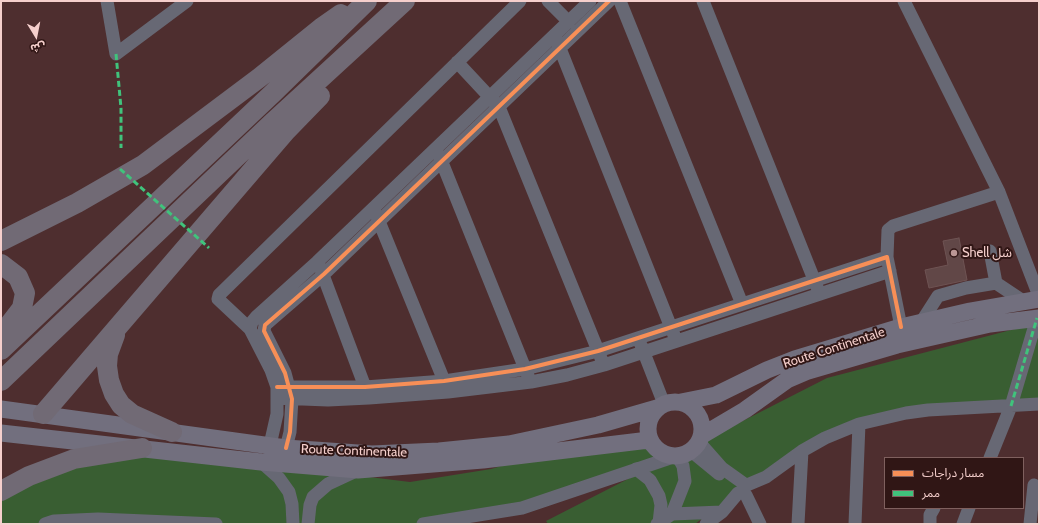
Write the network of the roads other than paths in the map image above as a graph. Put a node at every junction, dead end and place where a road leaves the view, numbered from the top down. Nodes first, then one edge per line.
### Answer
1 (107, 1) edge
2 (187, 1) edge
3 (366, 1) edge
4 (520, 1) edge
5 (548, 1) edge
6 (590, 1) edge
7 (609, 1) edge
8 (620, 1) edge
9 (703, 1) edge
10 (904, 1) edge
11 (401, 4) edge
12 (569, 22) junction
13 (555, 35) junction
14 (560, 48) junction
15 (457, 62) junction
16 (491, 96) junction
17 (499, 107) junction
18 (435, 148) junction
19 (442, 161) junction
20 (999, 192) junction
21 (373, 208) junction
22 (380, 220) junction
23 (1, 241) edge
24 (990, 251) dead end
25 (887, 257) junction
26 (317, 262) junction
27 (1, 264) edge
28 (890, 271) junction
29 (324, 274) junction
30 (814, 280) junction
31 (996, 283) junction
32 (820, 294) junction
33 (1034, 299) edge
34 (742, 304) junction
35 (1038, 318) edge
36 (922, 321) junction
37 (671, 327) junction
38 (901, 327) junction
39 (118, 328) junction
40 (250, 329) junction
41 (264, 331) junction
42 (1, 335) edge
43 (638, 337) junction
44 (676, 341) junction
45 (1, 350) edge
46 (598, 350) junction
47 (644, 352) junction
48 (604, 365) junction
49 (526, 369) junction
50 (1, 381) edge
51 (531, 382) junction
52 (446, 386) junction
53 (277, 393) junction
54 (367, 393) junction
55 (291, 394) junction
56 (681, 402) junction
57 (1039, 404) edge
58 (661, 406) junction
59 (1011, 406) junction
60 (1, 409) edge
61 (43, 414) junction
62 (859, 424) junction
63 (1, 432) edge
64 (172, 432) junction
65 (649, 440) junction
66 (278, 446) junction
67 (142, 448) junction
68 (688, 449) junction
69 (802, 451) junction
70 (990, 457) edge
71 (261, 462) junction
72 (636, 468) junction
73 (358, 470) junction
74 (1032, 485) edge
75 (742, 488) junction
76 (1, 491) edge
77 (933, 509) edge
78 (969, 509) edge
79 (722, 512) junction
80 (672, 514) junction
81 (658, 523) edge
82 (45, 524) edge
83 (216, 524) edge
84 (293, 524) edge
85 (308, 524) edge
86 (422, 524) edge
87 (706, 524) edge
88 (760, 524) edge
89 (798, 524) edge
90 (855, 524) edge
91 (930, 524) edge
92 (963, 524) edge
93 (1030, 524) edge

1 - 2 street
3 - 23 highway
3 - 45 highway
4 - 15 street
5 - 12 street
6 - 12 street
7 - 14 street
8 - 34 street
9 - 30 street
10 - 20 street
11 - 39 highway
11 - 50 highway
12 - 13 street
13 - 14 street
13 - 16 street
14 - 17 street
14 - 37 street
15 - 16 street
15 - 40 street
16 - 17 street
16 - 18 street
17 - 19 street
17 - 46 street
18 - 19 street
18 - 21 street
19 - 22 street
19 - 49 street
20 - 25 street
20 - 33 street
21 - 22 street
21 - 26 street
22 - 29 street
22 - 52 street
24 - 31 street
25 - 28 street
25 - 30 street
26 - 29 street
26 - 40 street
27 - 42 highway
28 - 32 street
28 - 38 street
29 - 41 street
29 - 54 street
30 - 32 street
30 - 34 street
31 - 33 street
31 - 36 street
32 - 44 street
33 - 36 main road, Route Continentale
34 - 37 street
35 - 59 street
35 - 68 main road, Route Continentale
36 - 38 main road, Route Continentale
37 - 43 street
37 - 44 street
38 - 56 main road, Route Continentale
39 - 61 highway
39 - 64 highway
40 - 41 street
40 - 53 street
41 - 55 street
43 - 46 street
43 - 47 street
44 - 47 street
46 - 48 street
46 - 49 street
47 - 48 street
47 - 58 street
48 - 51 street
49 - 51 street
49 - 52 street
51 - 52 street
52 - 54 street
53 - 55 street
53 - 66 street
54 - 55 street
55 - 66 street
56 - 58 main road
56 - 68 main road
57 - 59 street
58 - 65 main road
58 - 66 main road, Route Continentale
59 - 62 street
59 - 70 street
60 - 61 main road, Route Continentale
61 - 64 main road, Route Continentale
62 - 69 street
62 - 90 street
63 - 67 main road, Route Continentale
64 - 66 main road, Route Continentale
65 - 68 main road
65 - 73 main road, Route Continentale
67 - 71 main road, Route Continentale
67 - 76 highway
68 - 72 street
68 - 75 street
68 - 80 street
69 - 75 street
69 - 89 street
71 - 73 main road, Route Continentale
71 - 84 street
72 - 81 street
72 - 86 street
73 - 85 street
74 - 93 street
75 - 79 street
75 - 88 street
77 - 91 street
78 - 92 street
79 - 80 street
79 - 87 street
80 - 81 street
82 - 83 street

